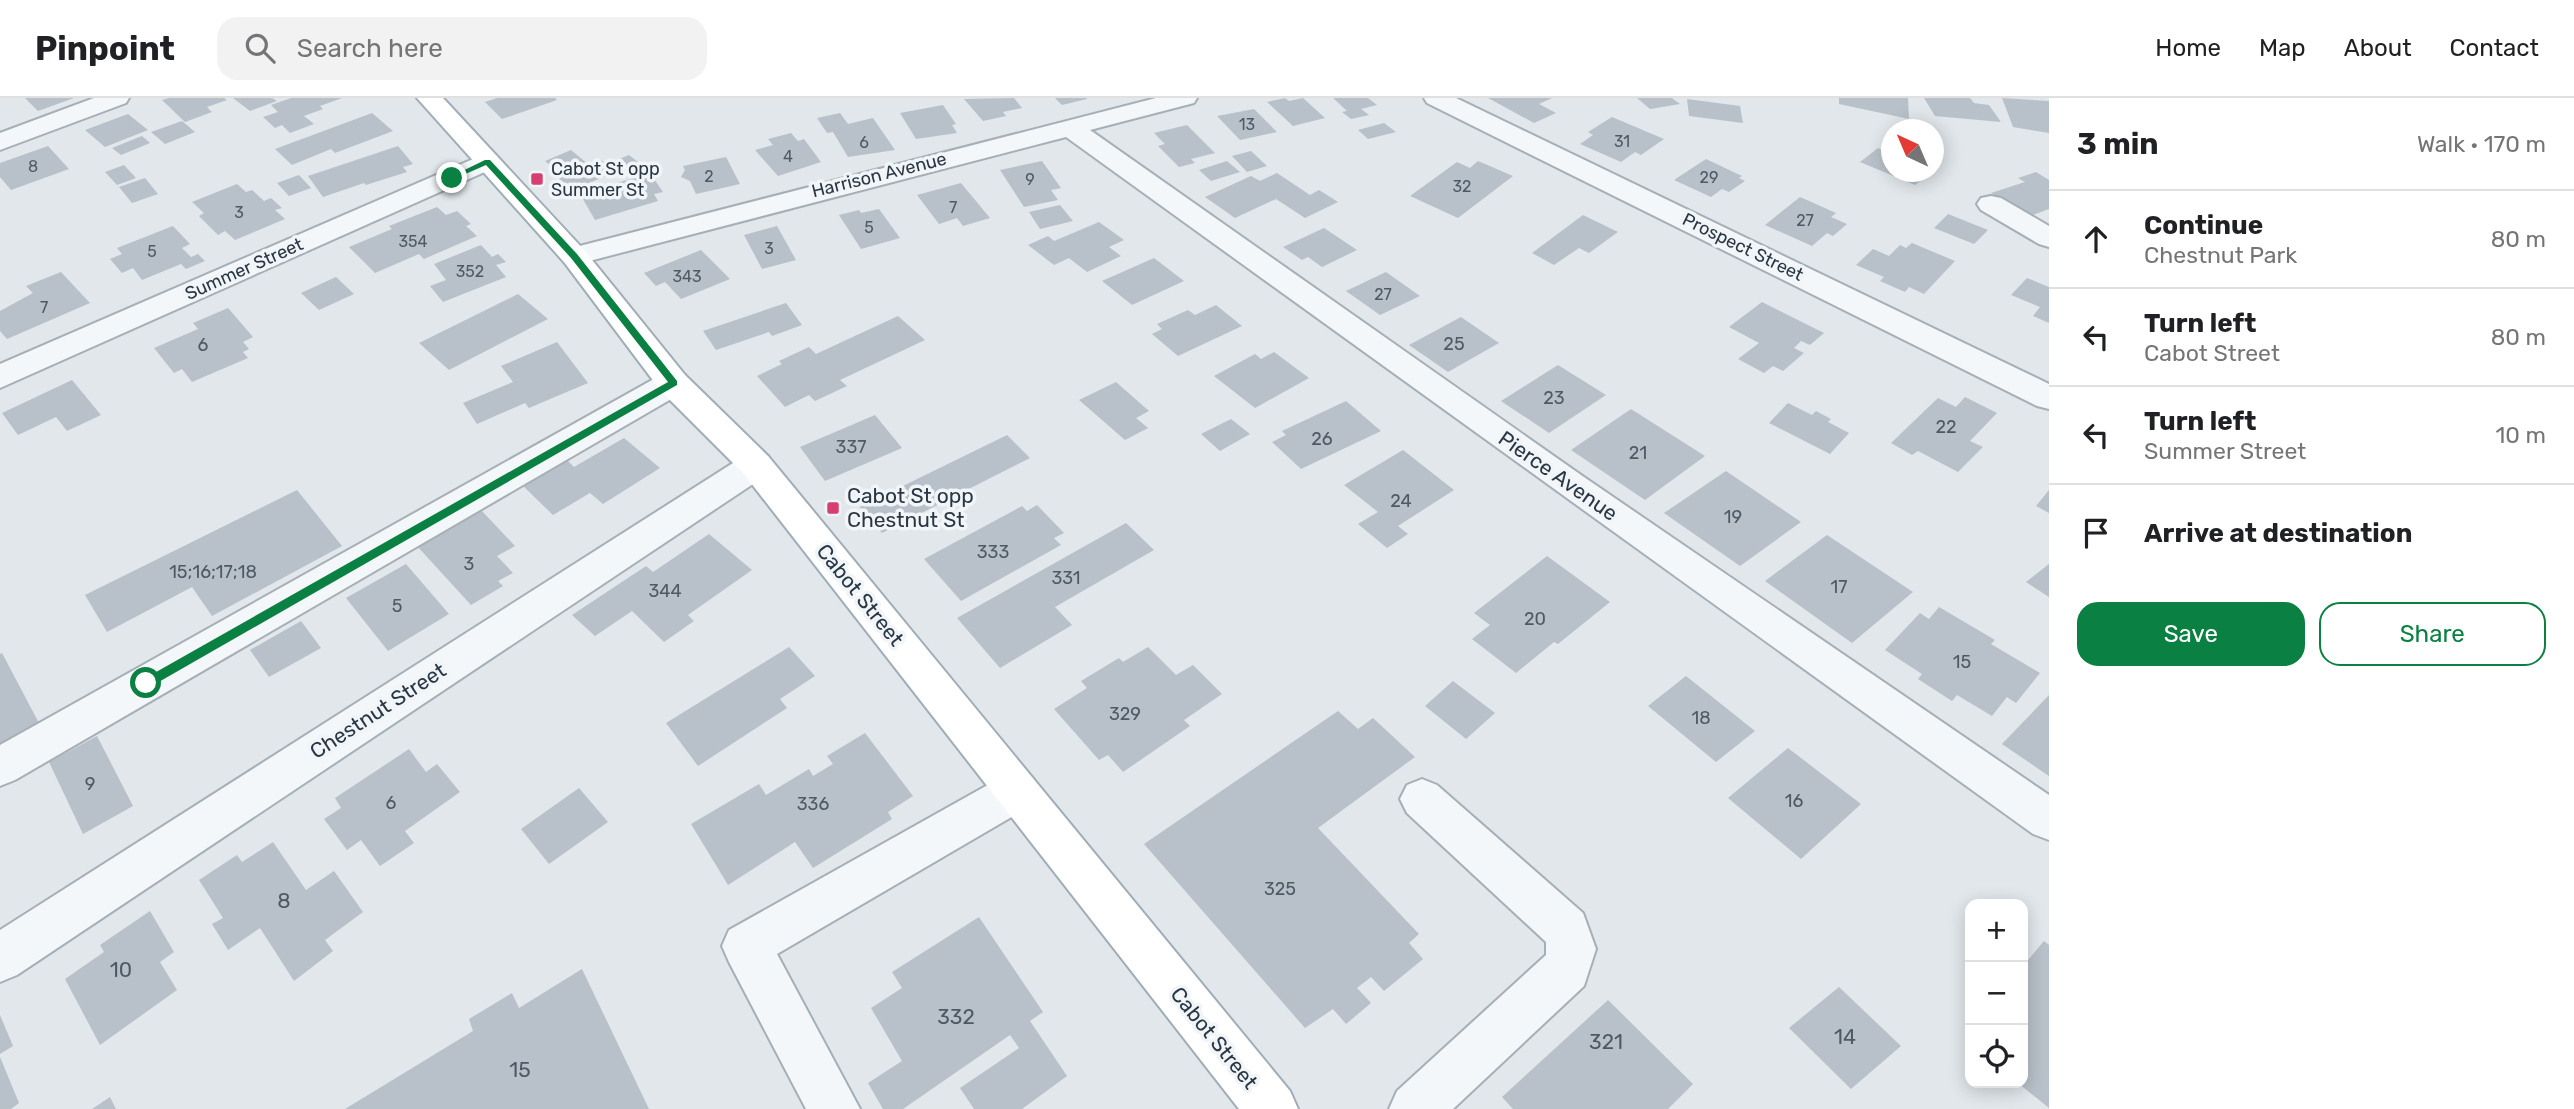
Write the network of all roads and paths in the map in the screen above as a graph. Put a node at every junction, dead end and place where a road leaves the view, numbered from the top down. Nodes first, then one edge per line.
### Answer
1 (117, 98) edge
2 (429, 98) edge
3 (1185, 98) edge
4 (1436, 98) edge
5 (1069, 127) junction
6 (0, 142) edge
7 (487, 162) junction
8 (1991, 204) dead end
9 (2049, 237) edge
10 (574, 256) junction
11 (0, 377) edge
12 (673, 383) junction
13 (2049, 398) edge
14 (756, 465) junction
15 (0, 767) edge
16 (1017, 791) junction
17 (1422, 799) dead end
18 (2049, 820) edge
19 (0, 958) edge
20 (834, 1109) edge
21 (1272, 1109) edge
22 (1415, 1109) edge

1 - 6 street
2 - 7 main road, Cabot Street
3 - 5 street, Harrison Avenue
4 - 13 street, Prospect Street
5 - 10 street, Harrison Avenue
5 - 18 street, Pierce Avenue
7 - 10 main road, Cabot Street
7 - 11 street, Summer Street
8 - 9 street
10 - 12 main road, Cabot Street
12 - 14 main road, Cabot Street
12 - 15 street
14 - 16 main road, Cabot Street
14 - 19 street, Chestnut Street
16 - 20 street
16 - 21 main road, Cabot Street
17 - 22 street

